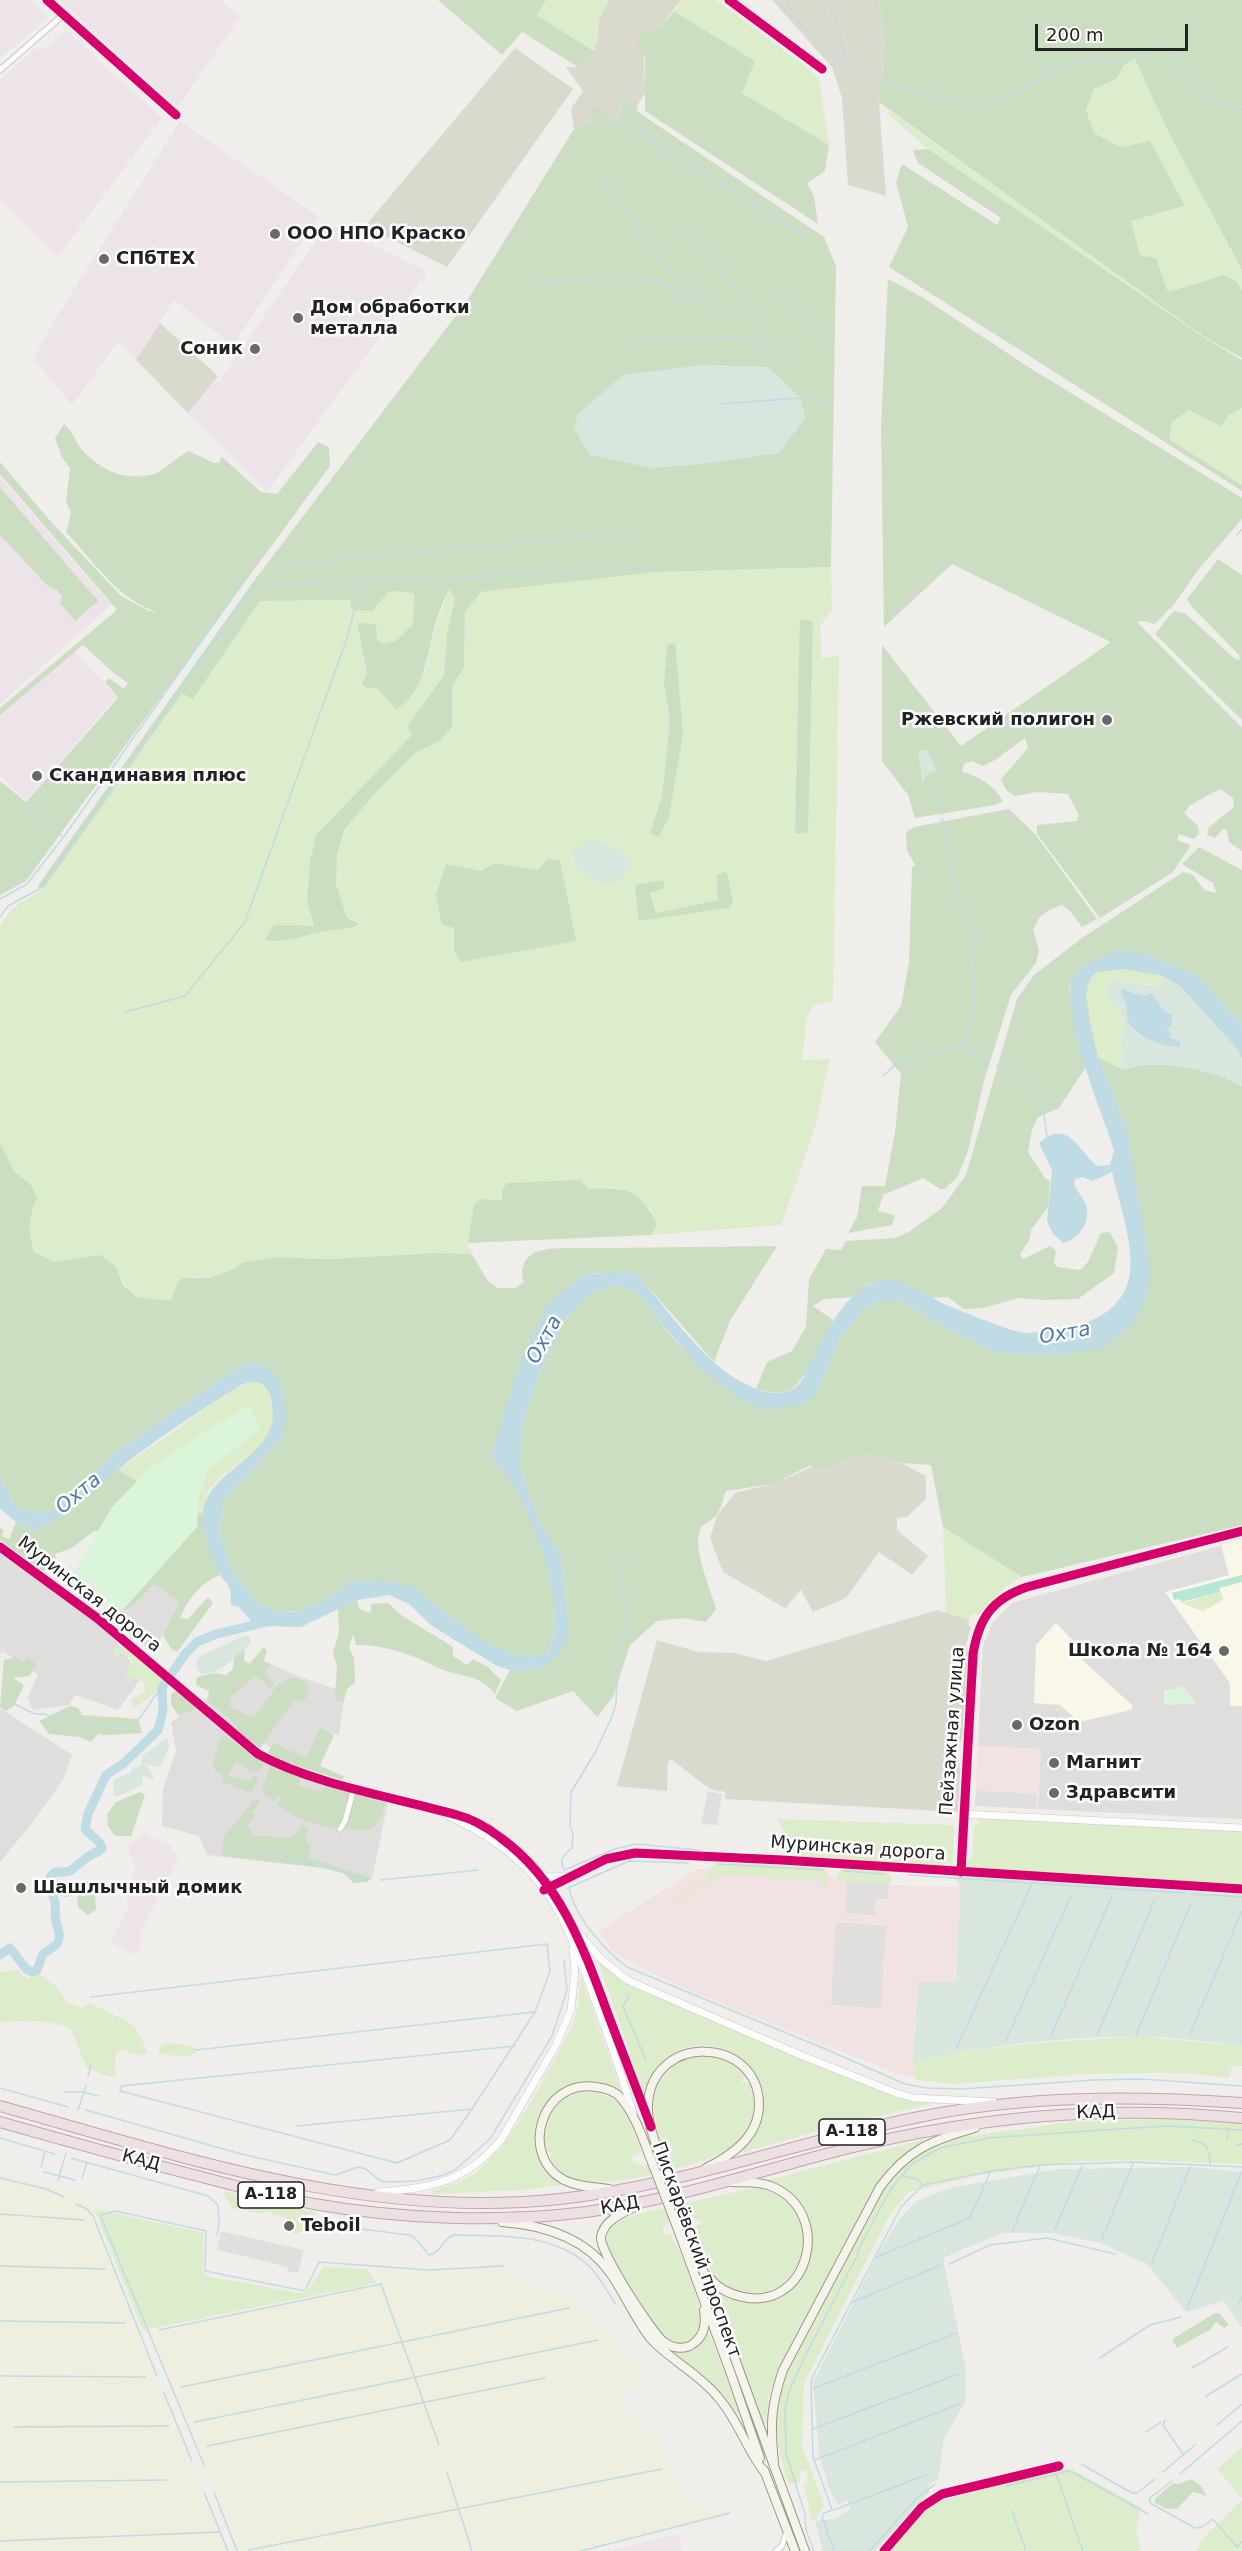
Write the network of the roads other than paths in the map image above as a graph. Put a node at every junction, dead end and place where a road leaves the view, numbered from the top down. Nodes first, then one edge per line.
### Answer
1 (47, 0) edge
2 (729, 0) edge
3 (63, 15) junction
4 (822, 69) dead end
5 (0, 70) edge
6 (176, 115) dead end
7 (1242, 1531) edge
8 (0, 1547) edge
9 (354, 1788) junction
10 (439, 1811) junction
11 (963, 1814) junction
12 (340, 1828) dead end
13 (1242, 1828) edge
14 (961, 1872) junction
15 (541, 1874) junction
16 (572, 1875) junction
17 (548, 1888) junction
18 (1242, 1889) edge
19 (562, 1905) junction
20 (574, 1928) junction
21 (573, 1940) junction
22 (1242, 2103) edge
23 (1006, 2104) junction
24 (0, 2106) edge
25 (1242, 2118) edge
26 (1004, 2120) junction
27 (636, 2121) junction
28 (0, 2122) edge
29 (651, 2127) junction
30 (700, 2171) junction
31 (725, 2182) junction
32 (622, 2191) junction
33 (357, 2194) junction
34 (647, 2201) junction
35 (430, 2216) junction
36 (681, 2226) junction
37 (698, 2258) junction
38 (703, 2297) junction
39 (774, 2462) junction
40 (1059, 2466) dead end
41 (765, 2473) junction
42 (788, 2530) junction
43 (776, 2551) edge
44 (795, 2551) edge
45 (805, 2551) edge
46 (884, 2551) edge

1 - 3 street
2 - 4 street
3 - 5 street
3 - 6 street
7 - 11 street, Пейзажная улица
8 - 9 street, Муринская дорога
9 - 10 street
9 - 12 street
10 - 15 street
10 - 17 street
11 - 13 street
11 - 14 street, Пейзажная улица
14 - 16 street, Муринская дорога
14 - 18 street, Муринская дорога
15 - 16 street
15 - 17 street
16 - 17 street, Муринская дорога
16 - 19 street
17 - 19 street, Пискарёвский проспект
17 - 21 street, Пискарёвский проспект
19 - 20 street, Пискарёвский проспект
20 - 23 street
20 - 29 street, Пискарёвский проспект
21 - 27 street, Пискарёвский проспект
21 - 33 street
22 - 23 highway, КАД / А-118
23 - 30 highway, КАД / А-118
24 - 33 highway, КАД / А-118
25 - 26 highway, КАД / А-118
26 - 31 highway, КАД / А-118
26 - 39 main road
27 - 32 main road
27 - 36 main road, Пискарёвский проспект, bridge
28 - 35 highway, КАД / А-118
29 - 30 main road
29 - 36 main road, Пискарёвский проспект, bridge
30 - 32 highway, КАД / А-118
31 - 34 highway, КАД / А-118
31 - 37 main road
32 - 33 highway, КАД / А-118
34 - 35 highway, КАД / А-118
34 - 38 main road
35 - 41 main road
36 - 37 main road, Пискарёвский проспект
36 - 38 main road, Пискарёвский проспект
37 - 39 main road, Пискарёвский проспект
38 - 41 main road, Пискарёвский проспект
39 - 45 main road, Пискарёвский проспект
40 - 46 street
41 - 42 main road, Пискарёвский проспект
42 - 43 street
42 - 44 main road, Пискарёвский проспект

